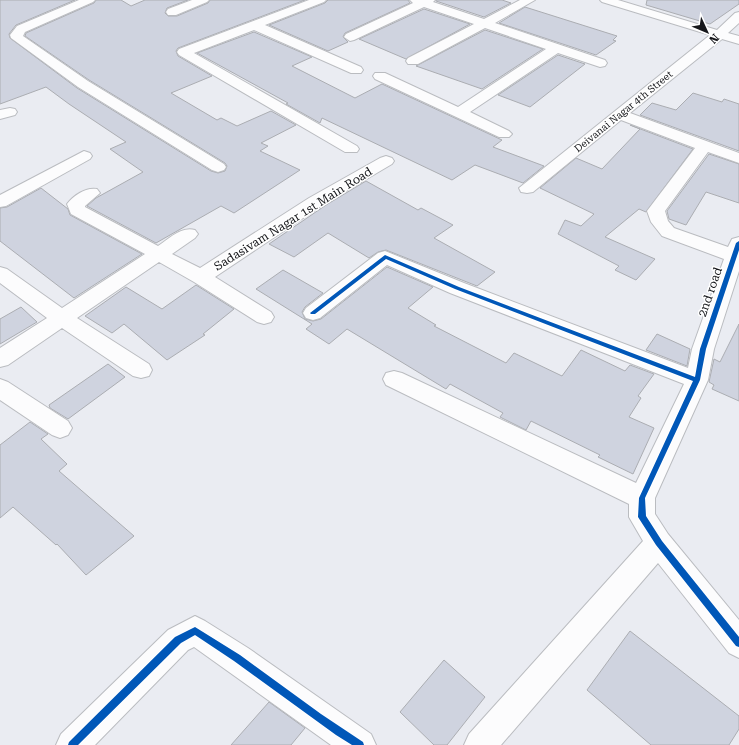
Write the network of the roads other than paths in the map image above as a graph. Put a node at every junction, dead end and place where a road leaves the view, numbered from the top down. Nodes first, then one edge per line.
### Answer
1 (89, 0) edge
2 (203, 0) edge
3 (320, 0) edge
4 (529, 0) edge
5 (606, 0) edge
6 (642, 0) edge
7 (423, 1) edge
8 (630, 7) junction
9 (172, 12) dead end
10 (739, 16) edge
11 (485, 23) junction
12 (254, 25) junction
13 (720, 34) junction
14 (350, 37) dead end
15 (739, 40) edge
16 (556, 48) junction
17 (413, 61) dead end
18 (600, 62) dead end
19 (356, 70) dead end
20 (380, 76) dead end
21 (460, 112) junction
22 (619, 114) junction
23 (504, 134) dead end
24 (705, 146) junction
25 (352, 149) dead end
26 (84, 156) dead end
27 (739, 158) edge
28 (386, 161) dead end
29 (218, 167) dead end
30 (527, 188) dead end
31 (91, 193) dead end
32 (0, 202) edge
33 (189, 234) dead end
34 (736, 250) edge
35 (157, 255) junction
36 (0, 273) edge
37 (201, 278) junction
38 (313, 314) dead end
39 (264, 317) dead end
40 (62, 318) junction
41 (0, 359) edge
42 (141, 370) dead end
43 (394, 378) dead end
44 (696, 380) junction
45 (0, 388) edge
46 (60, 428) dead end
47 (642, 498) junction
48 (659, 543) junction
49 (739, 643) edge
50 (72, 745) edge
51 (360, 745) edge
52 (480, 745) edge

1 - 29 street
2 - 9 street
3 - 12 street
4 - 11 street
5 - 8 street
6 - 8 street
7 - 11 street
7 - 14 street
8 - 13 street
10 - 13 street, Deivanai Nagar 4th Street
11 - 16 street
11 - 17 street
12 - 19 street
12 - 25 street
13 - 15 street
13 - 22 street, Deivanai Nagar 4th Street
16 - 18 street
16 - 21 street
20 - 21 street
21 - 23 street
22 - 24 street
22 - 30 street, Deivanai Nagar 4th Street
24 - 27 street
24 - 34 street
26 - 32 street
28 - 37 street, Sadasivam Nagar 1st Main Road
31 - 35 street
33 - 35 street
34 - 44 street, 2nd road
35 - 37 street
35 - 40 street
36 - 40 street
37 - 39 street
38 - 44 street
40 - 41 street
40 - 42 street
43 - 47 street
44 - 47 street, 2nd road
45 - 46 street
47 - 48 street
48 - 49 street
48 - 52 street
50 - 51 street

